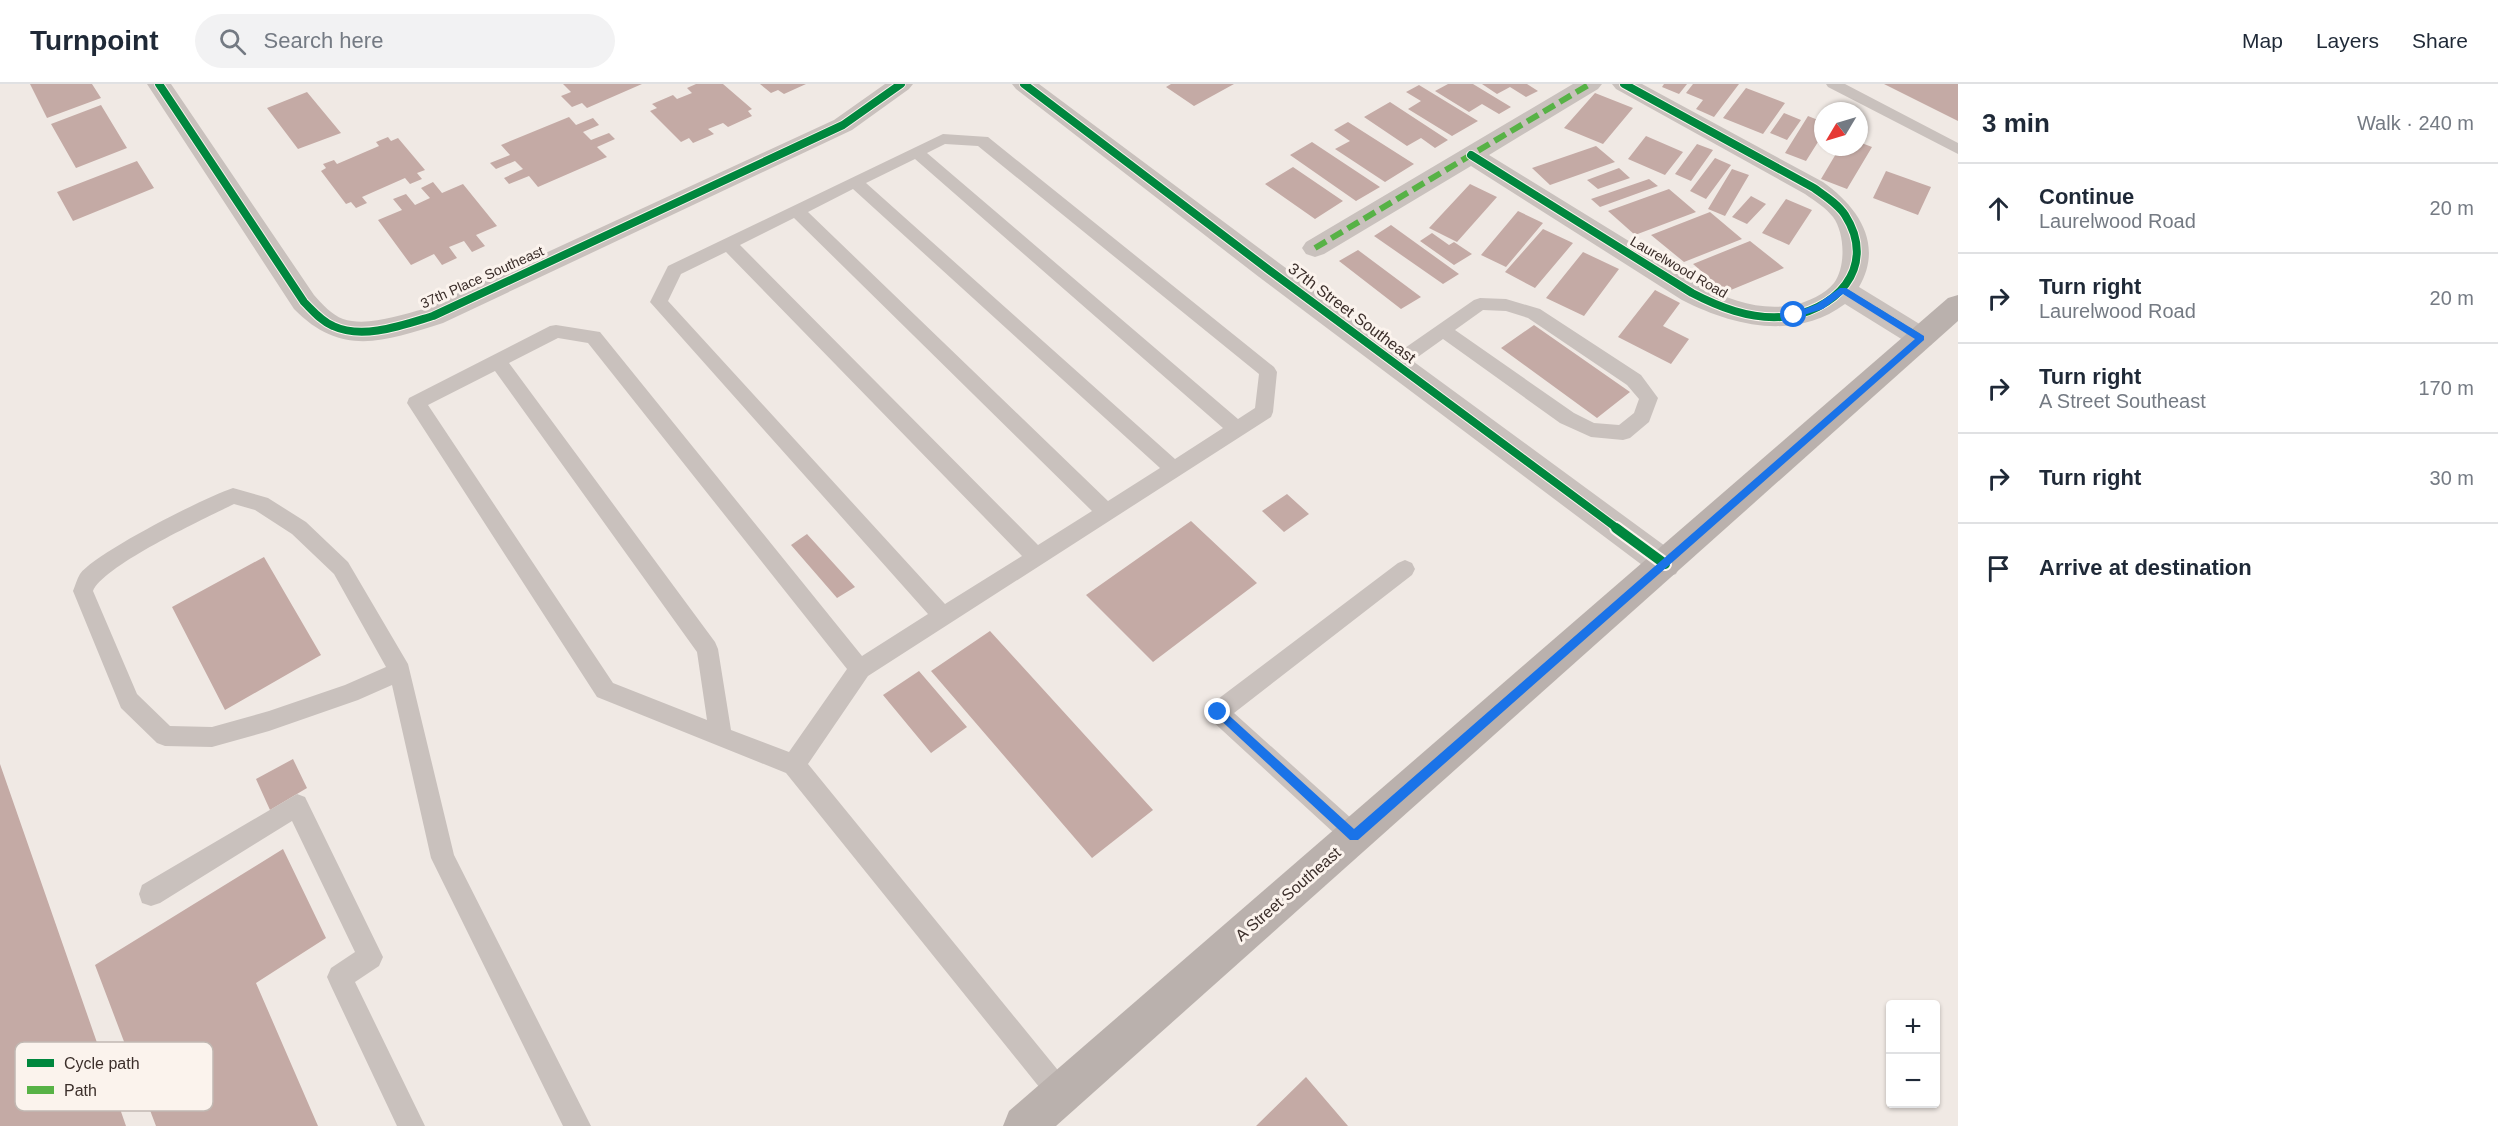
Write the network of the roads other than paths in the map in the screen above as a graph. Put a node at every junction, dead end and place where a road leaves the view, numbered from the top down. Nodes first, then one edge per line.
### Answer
1 (159, 84) edge
2 (902, 84) edge
3 (1024, 84) edge
4 (1590, 84) edge
5 (1624, 84) edge
6 (1833, 84) edge
7 (1958, 148) edge
8 (915, 152) junction
9 (1471, 155) junction
10 (855, 182) junction
11 (796, 210) junction
12 (728, 243) junction
13 (1315, 248) dead end
14 (1843, 290) junction
15 (1954, 315) edge
16 (1442, 330) junction
17 (1921, 338) junction
18 (498, 361) junction
19 (1395, 364) junction
20 (1237, 429) junction
21 (1174, 469) junction
22 (1106, 513) junction
23 (1036, 557) junction
24 (1665, 564) junction
25 (1406, 569) dead end
26 (943, 616) junction
27 (860, 669) junction
28 (400, 671) junction
29 (721, 736) junction
30 (794, 765) junction
31 (1354, 836) junction
32 (151, 894) dead end
33 (1061, 1094) junction
34 (411, 1126) edge
35 (577, 1126) edge
36 (1024, 1126) edge

1 - 2 street, 37th Place Southeast
3 - 19 street, 37th Street Southeast
4 - 9 street
5 - 14 street
6 - 7 lane
8 - 10 lane
8 - 20 lane
8 - 20 lane
9 - 13 street
9 - 14 street, Laurelwood Road
10 - 11 lane
10 - 21 lane
11 - 12 lane
11 - 22 lane
12 - 23 lane
12 - 26 lane
14 - 17 street
15 - 17 main road, A Street Southeast
16 - 16 lane
16 - 19 lane
17 - 24 main road, A Street Southeast
18 - 27 lane
18 - 29 lane
18 - 29 lane
19 - 24 street, 37th Street Southeast
20 - 21 lane
21 - 22 lane
22 - 23 lane
23 - 26 lane
24 - 31 main road, A Street Southeast
25 - 31 lane
26 - 27 lane
27 - 30 lane
28 - 28 lane
28 - 35 lane
29 - 30 lane
30 - 33 lane
31 - 33 main road, A Street Southeast
32 - 34 lane
33 - 36 main road, A Street Southeast

